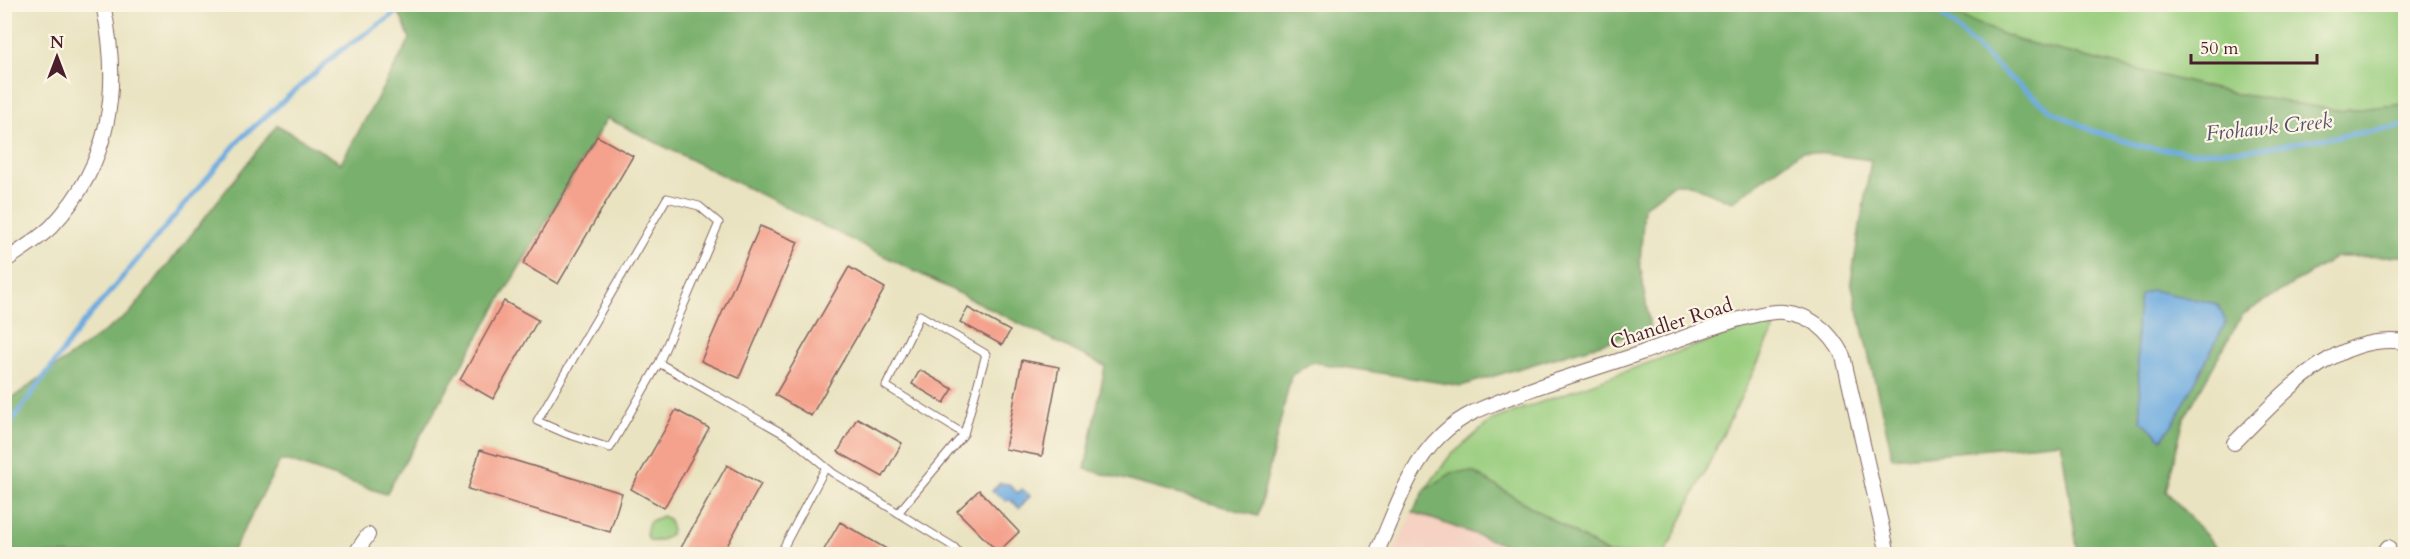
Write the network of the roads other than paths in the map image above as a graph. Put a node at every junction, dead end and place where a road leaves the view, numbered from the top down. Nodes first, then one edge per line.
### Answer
1 (103, 4) edge
2 (4, 262) edge
3 (2406, 342) edge
4 (659, 363) junction
5 (964, 434) junction
6 (2234, 443) dead end
7 (826, 467) junction
8 (897, 513) junction
9 (368, 535) dead end
10 (954, 547) junction
11 (356, 555) edge
12 (780, 555) edge
13 (950, 555) edge
14 (960, 555) edge
15 (1376, 555) edge
16 (1888, 555) edge

1 - 2 street
3 - 6 street
4 - 4 lane
4 - 7 lane
5 - 5 lane
5 - 8 lane
7 - 8 lane
7 - 12 lane
8 - 10 lane
9 - 11 street
10 - 13 lane
10 - 14 lane
15 - 16 street, Chandler Road

